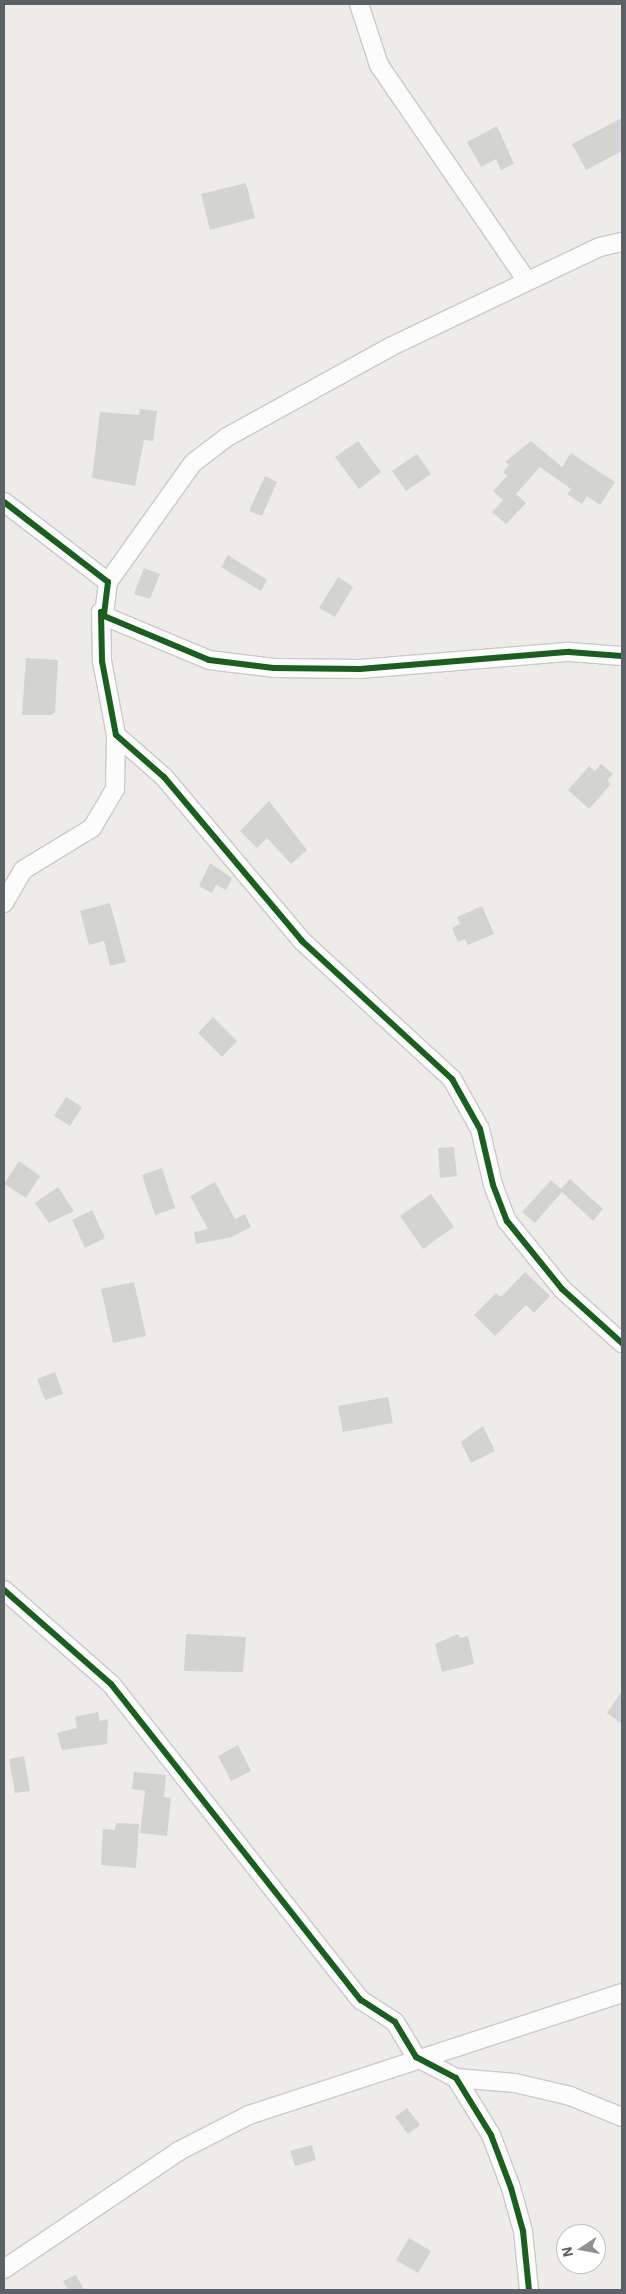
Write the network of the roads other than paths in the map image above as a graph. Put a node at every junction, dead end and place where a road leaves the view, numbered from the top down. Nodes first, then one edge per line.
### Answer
1 (358, 4) edge
2 (622, 242) edge
3 (526, 280) junction
4 (4, 502) edge
5 (108, 582) junction
6 (104, 616) junction
7 (622, 656) edge
8 (116, 735) junction
9 (4, 903) edge
10 (622, 1343) edge
11 (4, 1590) edge
12 (622, 1993) edge
13 (416, 2057) junction
14 (456, 2078) junction
15 (622, 2116) edge
16 (4, 2269) edge
17 (529, 2290) edge

1 - 3 street
2 - 3 street
3 - 5 street
4 - 5 street
5 - 6 street
6 - 7 street
6 - 8 street
8 - 9 street
8 - 10 street
11 - 13 street
12 - 13 street
13 - 14 street
13 - 16 street
14 - 15 street
14 - 17 street

